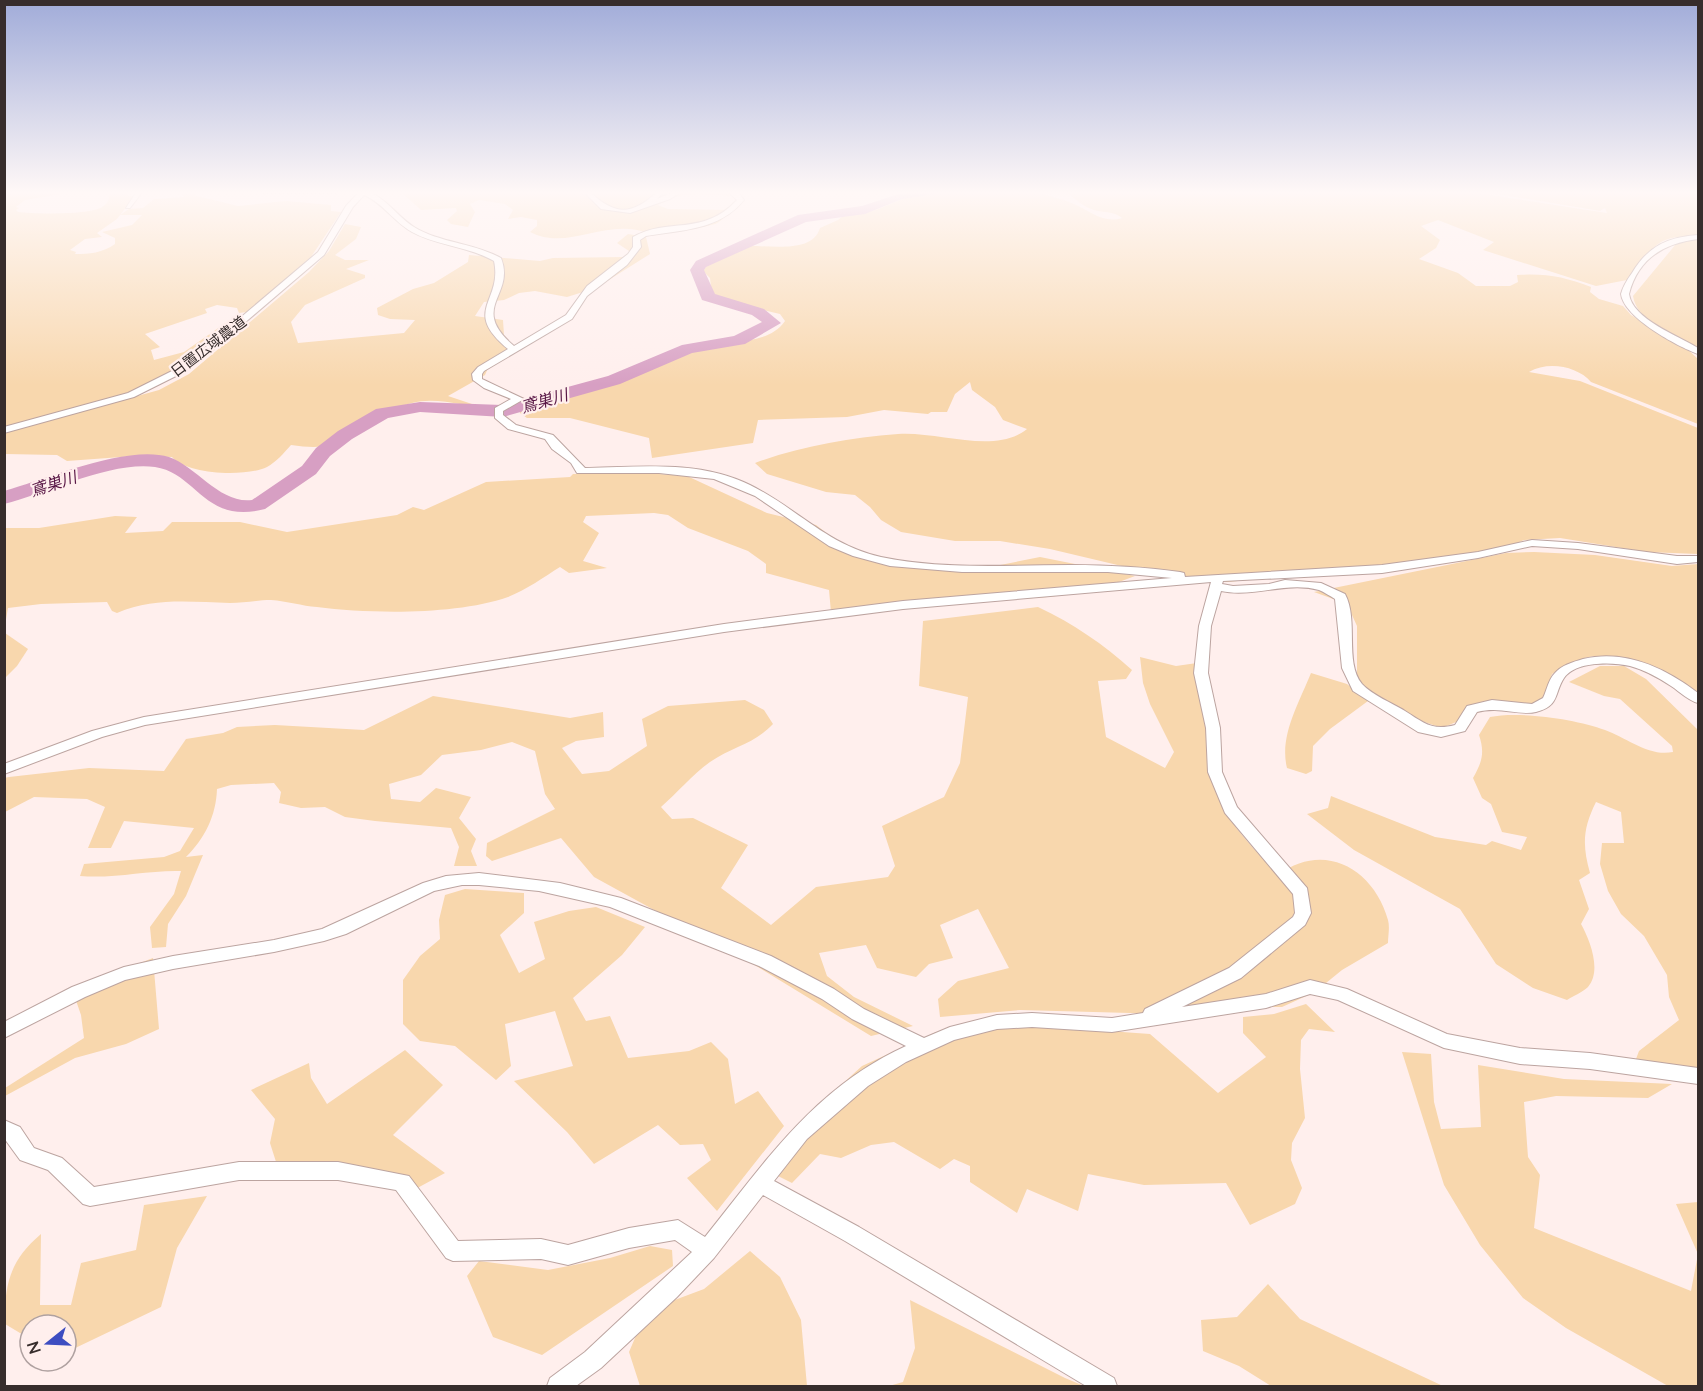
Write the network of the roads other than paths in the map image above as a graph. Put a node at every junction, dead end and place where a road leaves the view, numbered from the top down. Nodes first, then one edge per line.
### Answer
1 (318, 256) edge
2 (490, 256) edge
3 (631, 256) edge
4 (1644, 256) edge
5 (514, 350) junction
6 (1698, 351) edge
7 (4, 430) edge
8 (1698, 559) edge
9 (1217, 582) junction
10 (1698, 699) edge
11 (4, 769) edge
12 (1137, 1020) junction
13 (4, 1030) edge
14 (923, 1046) junction
15 (1698, 1076) edge
16 (4, 1128) edge
17 (759, 1184) junction
18 (707, 1251) junction
19 (558, 1386) edge
20 (1106, 1386) edge

1 - 7 street, 日置広域農道
2 - 5 street
3 - 5 street
4 - 6 street
5 - 9 street
8 - 9 street
9 - 10 street
9 - 11 street
9 - 12 street
12 - 14 street
12 - 15 street
13 - 14 street
14 - 17 street
16 - 18 street
17 - 18 street
17 - 20 street
18 - 19 street

